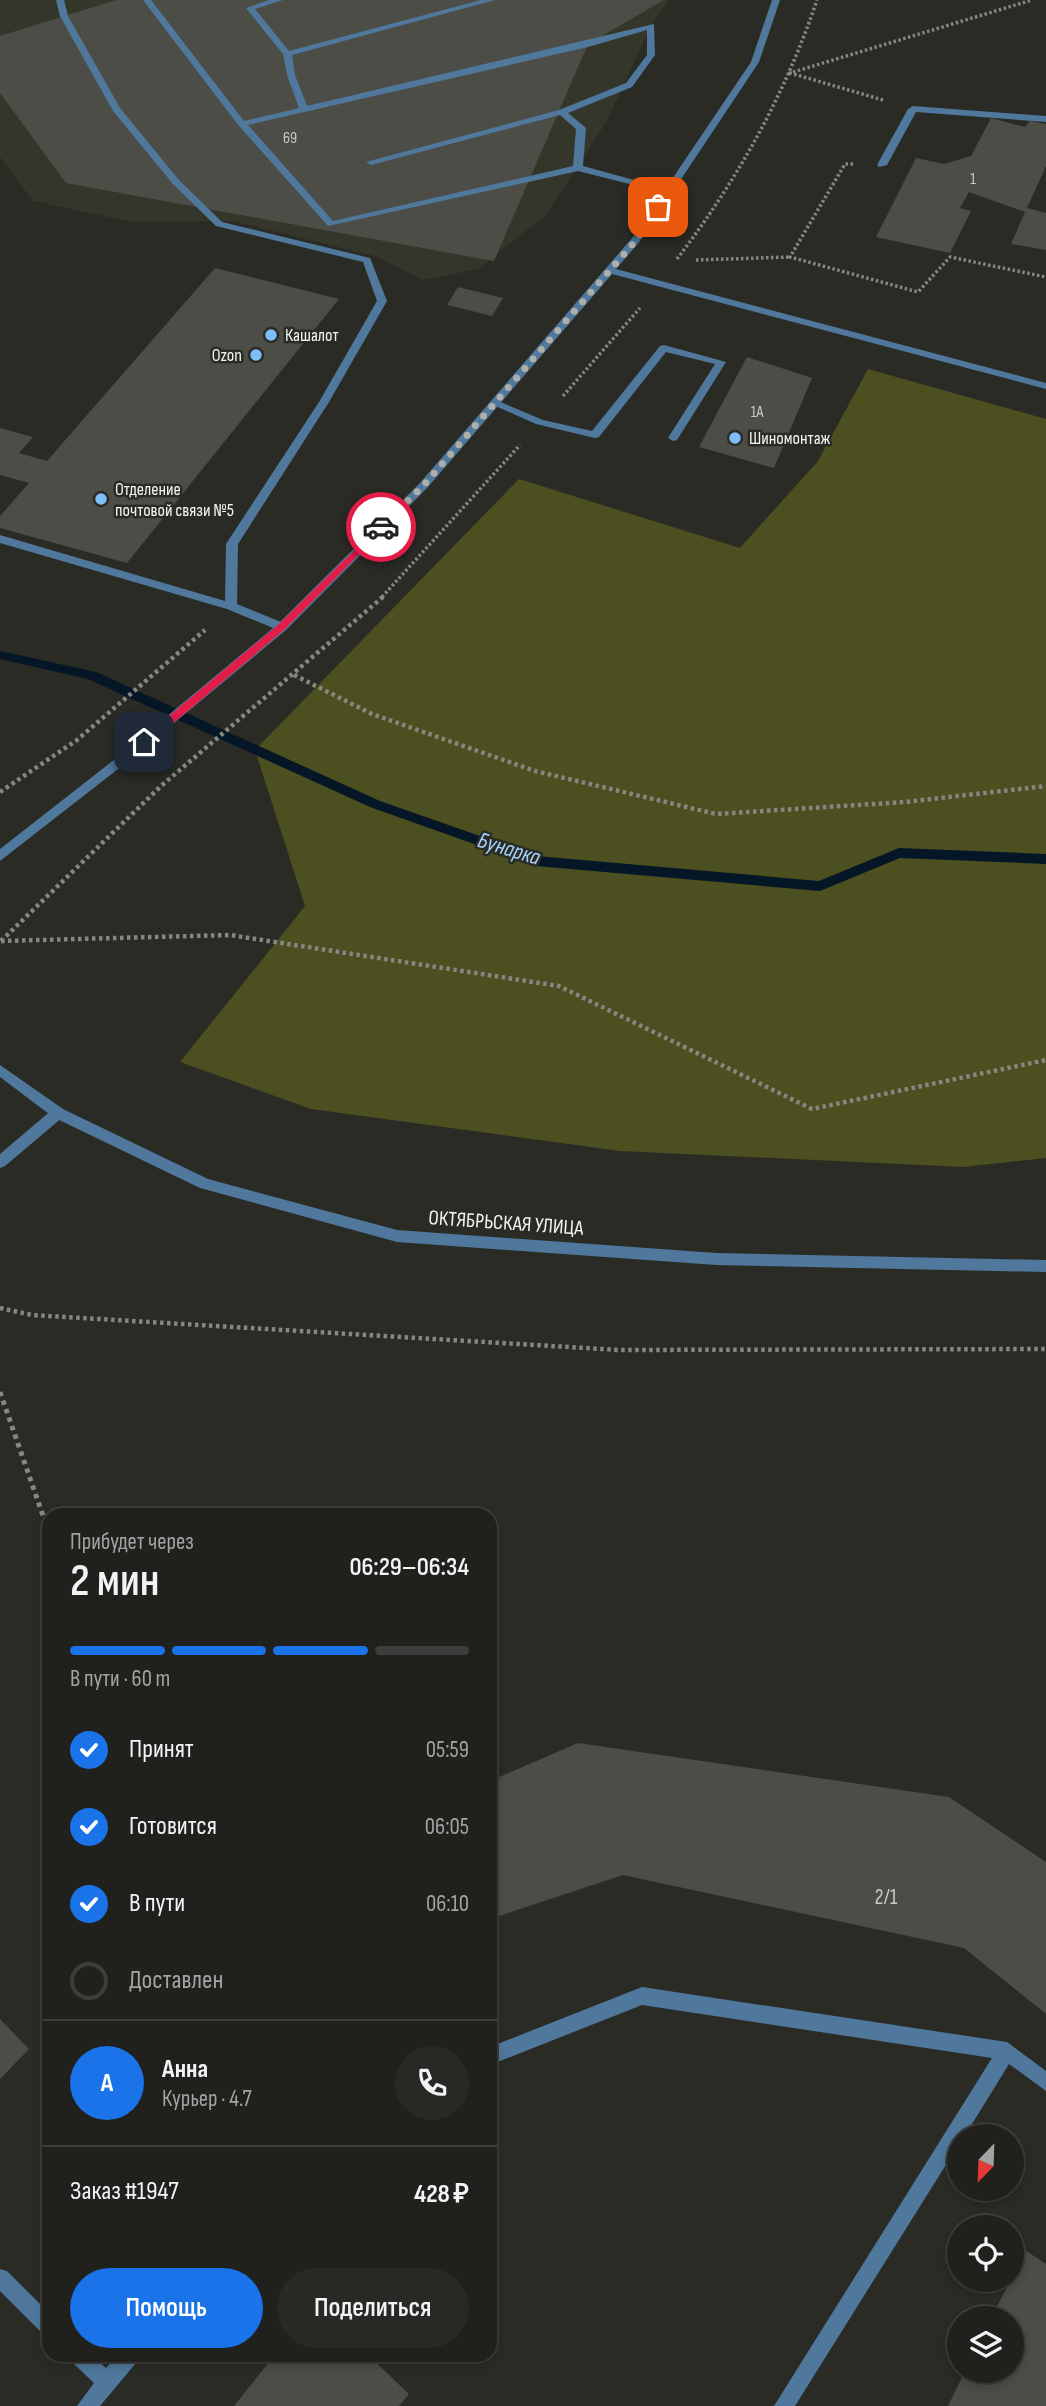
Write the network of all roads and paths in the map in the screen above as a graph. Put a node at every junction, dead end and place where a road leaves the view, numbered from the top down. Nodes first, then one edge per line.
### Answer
1 (60, 0) edge
2 (147, 0) edge
3 (279, 0) edge
4 (491, 0) edge
5 (776, 0) edge
6 (817, 0) edge
7 (1031, 0) edge
8 (287, 54) junction
9 (790, 73) junction
10 (303, 108) junction
11 (913, 109) junction
12 (562, 112) junction
13 (1046, 118) edge
14 (242, 124) junction
15 (371, 162) dead end
16 (882, 165) joint
17 (578, 168) junction
18 (669, 191) junction
19 (790, 257) junction
20 (707, 261) dead end
21 (609, 270) junction
22 (1046, 276) edge
23 (660, 284) junction
24 (1046, 385) edge
25 (494, 403) junction
26 (540, 422) junction
27 (673, 438) dead end
28 (0, 539) edge
29 (231, 606) junction
30 (282, 627) junction
31 (176, 656) dead end
32 (293, 675) junction
33 (1046, 786) edge
34 (0, 792) edge
35 (0, 856) edge
36 (1, 941) edge
37 (1046, 1060) edge
38 (0, 1070) edge
39 (58, 1113) junction
40 (0, 1161) edge
41 (1046, 1266) edge
42 (0, 1308) edge
43 (1046, 1349) edge
44 (0, 1392) edge
45 (42, 1513) edge
46 (1007, 2051) junction
47 (497, 2053) edge
48 (1046, 2082) edge
49 (0, 2278) edge
50 (42, 2319) edge
51 (86, 2362) edge
52 (124, 2362) edge
53 (107, 2382) junction
54 (87, 2406) edge
55 (784, 2406) edge

1 - 29 street
2 - 14 street
3 - 8 street
4 - 8 street
5 - 18 street
6 - 9 path
7 - 9 path
8 - 10 street
9 - 11 path
9 - 23 path
10 - 12 street
10 - 14 street
11 - 13 street
11 - 16 street
12 - 15 street
12 - 17 street
14 - 17 street
16 - 19 path
17 - 18 street
18 - 21 street
19 - 20 path
19 - 22 path
21 - 23 street
21 - 25 street
23 - 24 street
23 - 26 path
25 - 26 street
25 - 30 street
26 - 27 street
26 - 32 path
28 - 29 street
29 - 30 street
30 - 35 street
31 - 34 path
32 - 33 path
32 - 36 path
36 - 37 path
38 - 39 street, ОКТЯБРЬСКАЯ УЛИЦА
39 - 40 street
39 - 41 street, ОКТЯБРЬСКАЯ УЛИЦА
42 - 43 path
44 - 45 path
46 - 47 street
46 - 48 street
46 - 55 street
49 - 50 street
51 - 53 street
52 - 53 street
53 - 54 street

